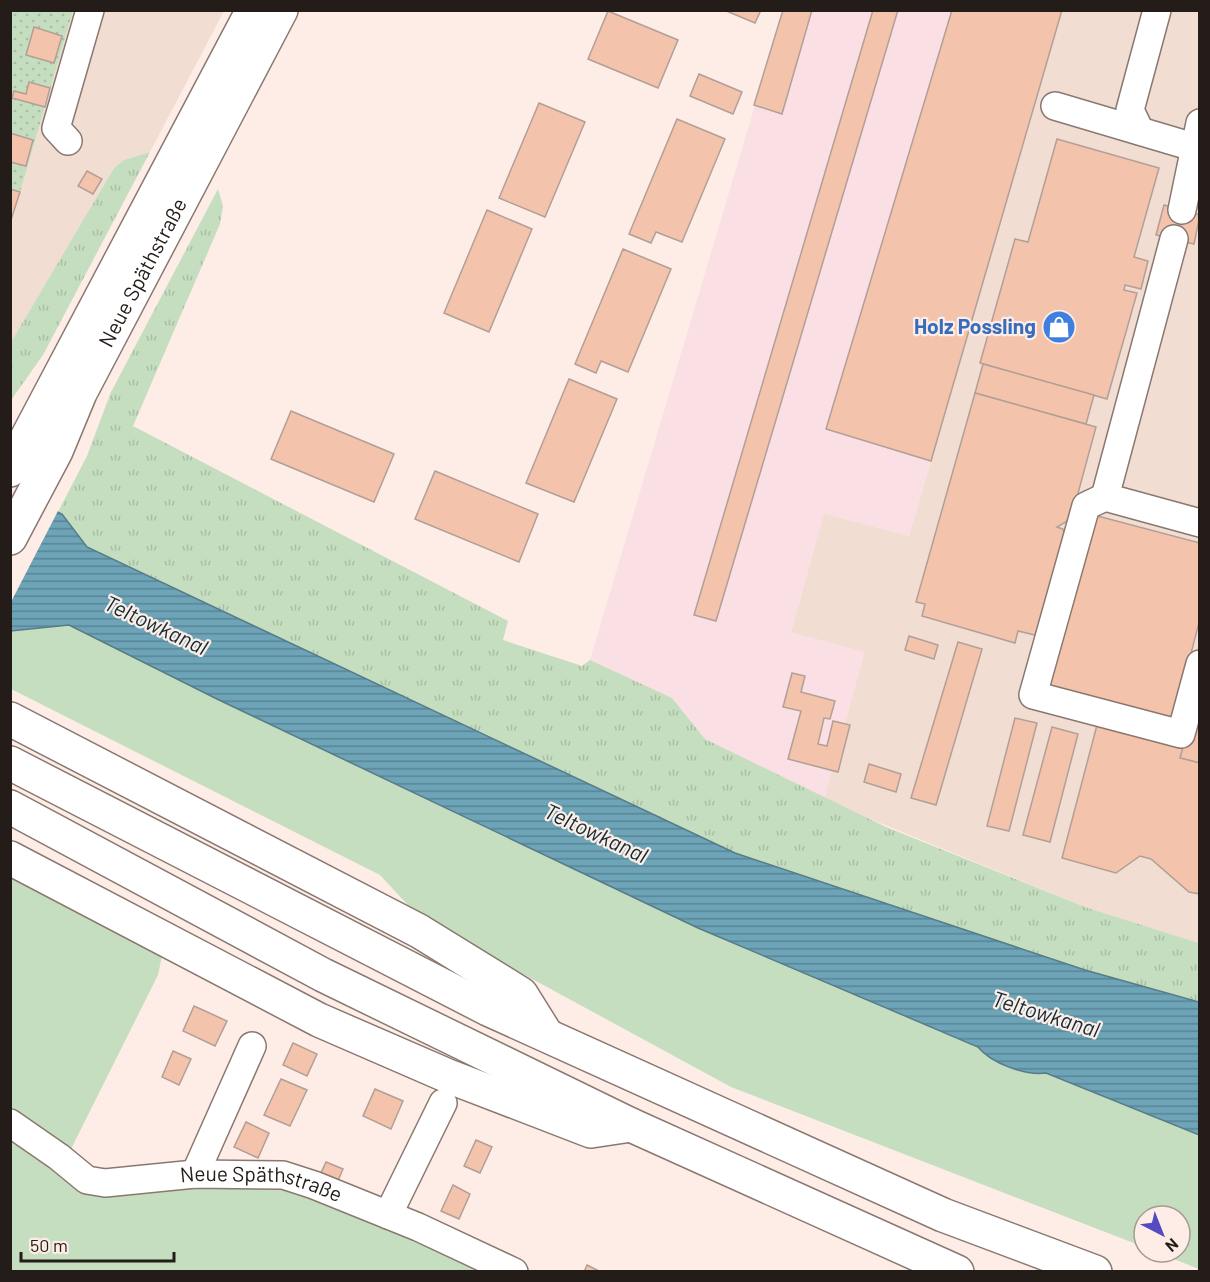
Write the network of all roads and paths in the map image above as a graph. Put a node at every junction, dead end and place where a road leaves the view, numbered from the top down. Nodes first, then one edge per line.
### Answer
1 (90, 10) edge
2 (253, 10) edge
3 (281, 10) edge
4 (1157, 10) edge
5 (1056, 106) dead end
6 (1140, 131) junction
7 (1198, 140) edge
8 (68, 141) dead end
9 (1182, 210) dead end
10 (1174, 239) dead end
11 (23, 470) edge
12 (1105, 496) junction
13 (1200, 523) edge
14 (10, 538) edge
15 (1200, 664) edge
16 (10, 719) edge
17 (10, 763) edge
18 (10, 807) edge
19 (10, 858) edge
20 (546, 1034) junction
21 (252, 1046) dead end
22 (443, 1103) dead end
23 (10, 1123) edge
24 (631, 1125) junction
25 (195, 1174) junction
26 (388, 1215) junction
27 (514, 1272) edge
28 (957, 1272) edge
29 (1095, 1272) edge

1 - 8 lane
2 - 11 main road, Neue Späthstraße
3 - 11 main road, Neue Späthstraße
4 - 6 lane
5 - 6 lane
6 - 7 lane
7 - 9 lane
10 - 12 lane
11 - 14 main road, Neue Späthstraße
12 - 13 lane
12 - 15 lane
16 - 20 main road
17 - 20 main road
18 - 24 main road
19 - 24 main road
20 - 29 main road
21 - 25 lane
22 - 26 lane
23 - 25 lane, Neue Späthstraße
24 - 28 main road
25 - 26 lane, Neue Späthstraße
26 - 27 lane, Neue Späthstraße

